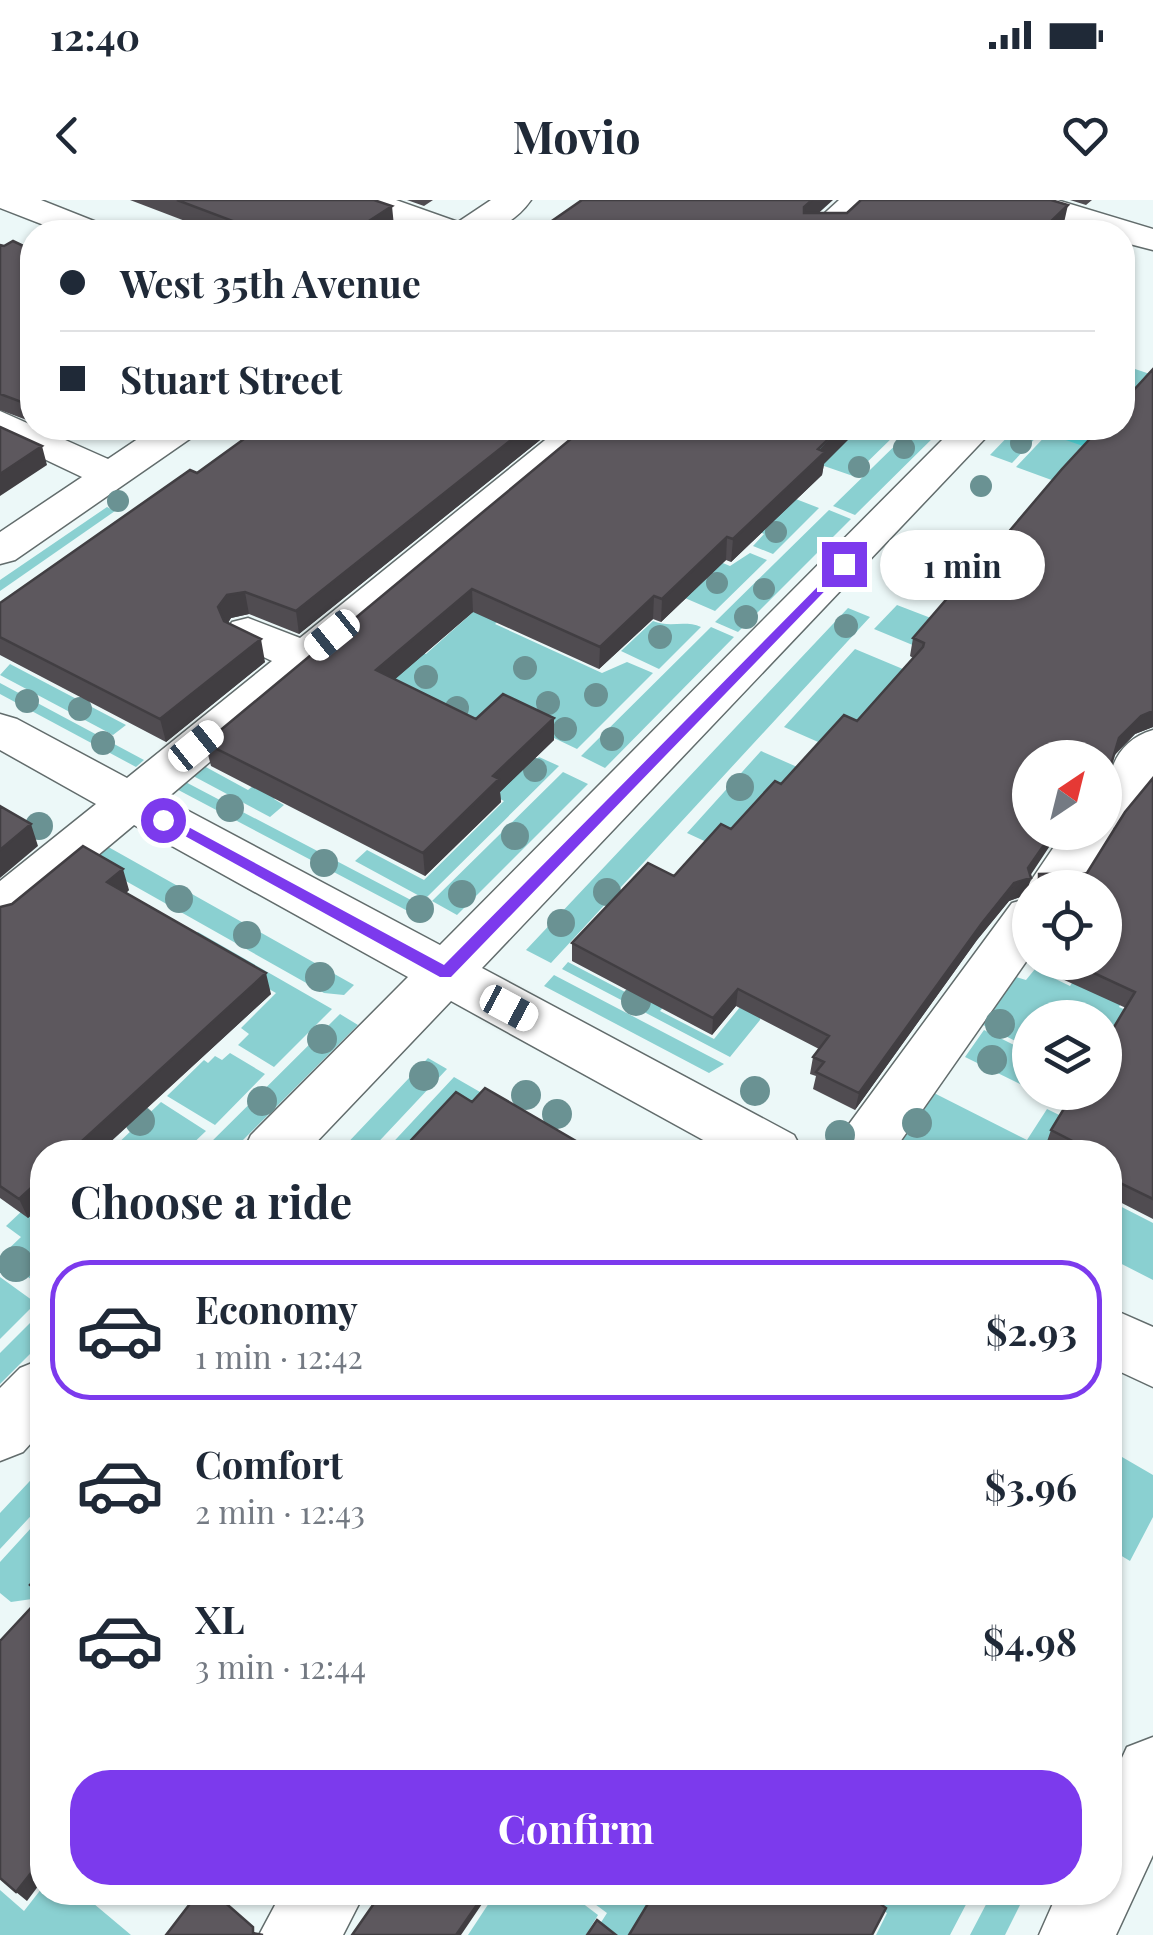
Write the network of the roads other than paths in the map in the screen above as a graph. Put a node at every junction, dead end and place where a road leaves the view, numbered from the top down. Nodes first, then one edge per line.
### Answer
1 (10, 200) edge
2 (364, 200) edge
3 (514, 200) edge
4 (860, 200) edge
5 (1021, 200) edge
6 (61, 220) edge
7 (420, 220) edge
8 (484, 220) edge
9 (836, 220) edge
10 (1069, 220) edge
11 (37, 440) edge
12 (163, 440) edge
13 (569, 440) edge
14 (964, 440) edge
15 (112, 475) junction
16 (0, 550) edge
17 (248, 632) edge
18 (304, 658) junction
19 (0, 730) edge
20 (1153, 746) edge
21 (1122, 789) edge
22 (130, 802) junction
23 (0, 908) edge
24 (1012, 942) edge
25 (446, 973) junction
26 (283, 1140) edge
27 (752, 1140) edge
28 (870, 1140) edge
29 (1122, 1342) edge
30 (1153, 1359) edge
31 (30, 1400) edge
32 (0, 1431) edge
33 (1153, 1773) edge
34 (1122, 1839) edge
35 (319, 1905) edge
36 (1091, 1905) edge
37 (297, 1935) edge
38 (1077, 1935) edge

1 - 6 street
2 - 7 street
3 - 8 street
4 - 9 street
5 - 10 street
11 - 15 street
12 - 15 street
13 - 18 street
14 - 25 street
15 - 16 street
17 - 18 street
18 - 22 street
19 - 22 street
20 - 21 street
22 - 23 street
22 - 25 street
24 - 28 street
25 - 26 street
25 - 27 street
29 - 30 street
31 - 32 street
33 - 34 street
35 - 37 street
36 - 38 street

